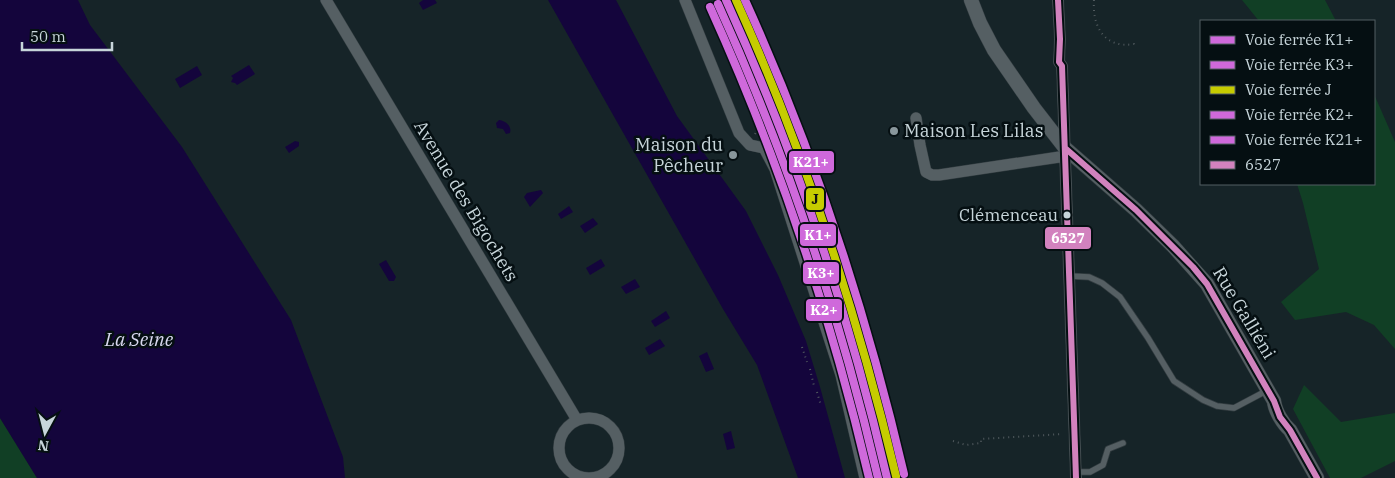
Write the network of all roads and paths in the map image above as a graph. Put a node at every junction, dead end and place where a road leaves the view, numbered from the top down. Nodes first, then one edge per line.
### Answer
1 (326, 0) edge
2 (685, 0) edge
3 (971, 0) edge
4 (1058, 0) edge
5 (1094, 0) edge
6 (1136, 47) dead end
7 (916, 118) dead end
8 (768, 125) dead end
9 (757, 130) dead end
10 (1065, 152) junction
11 (1069, 276) junction
12 (802, 347) dead end
13 (807, 362) dead end
14 (810, 369) dead end
15 (814, 386) dead end
16 (1268, 390) junction
17 (817, 392) dead end
18 (821, 406) dead end
19 (577, 420) junction
20 (1068, 434) dead end
21 (952, 442) dead end
22 (1123, 443) dead end
23 (1076, 475) edge
24 (865, 478) edge
25 (1318, 478) edge

1 - 19 street, Avenue des Bigochets
2 - 24 street
3 - 10 street, Rue Galliéni
4 - 10 street
5 - 6 path
7 - 10 street
8 - 9 path
10 - 11 street
10 - 16 street, Rue Galliéni
11 - 16 lane
11 - 23 street
12 - 13 path
14 - 15 path
16 - 25 street, Rue Galliéni
17 - 18 path
19 - 19 street
20 - 21 path
22 - 23 lane

